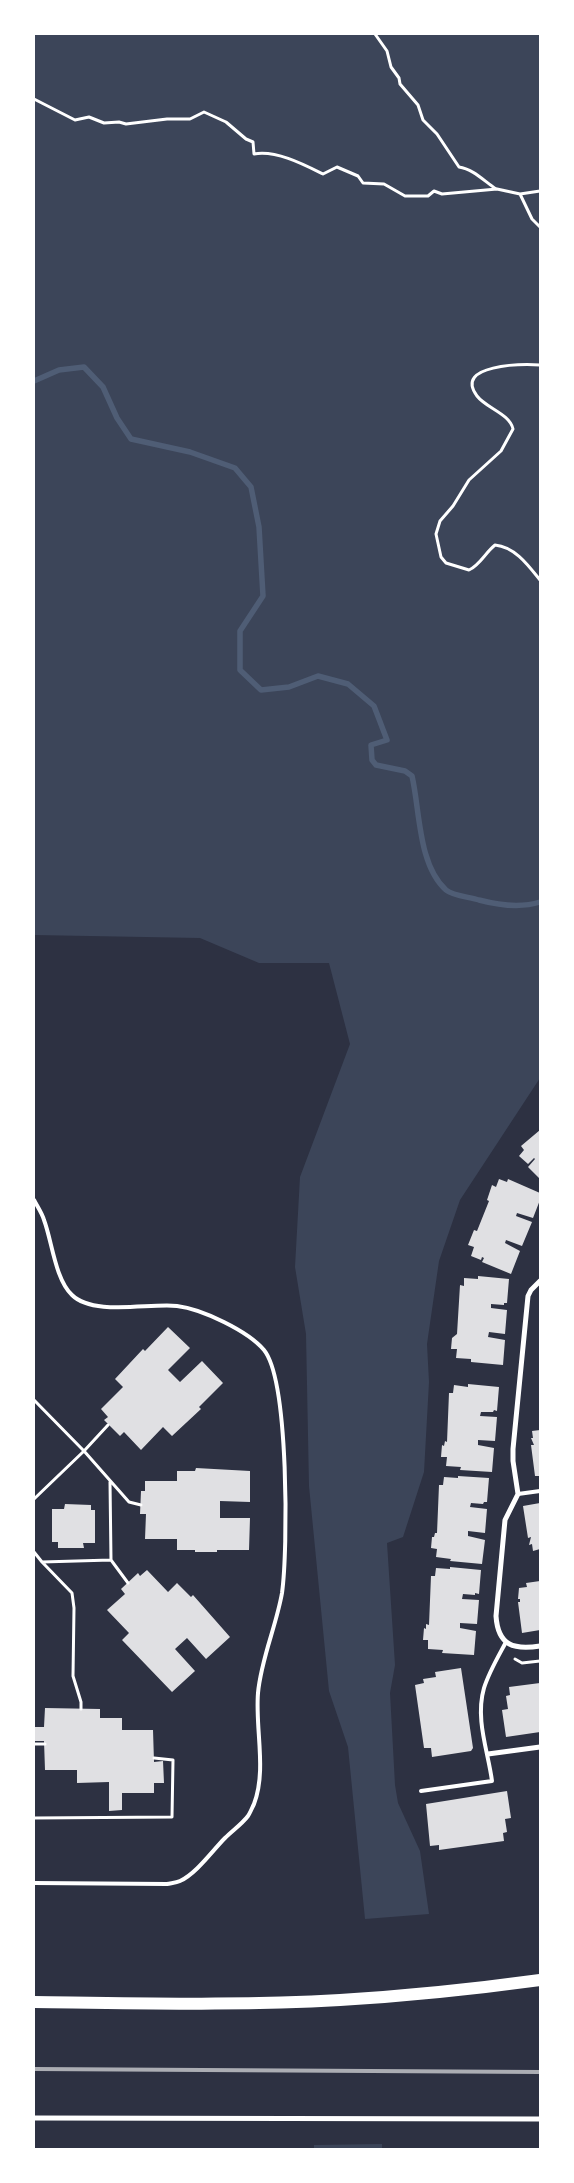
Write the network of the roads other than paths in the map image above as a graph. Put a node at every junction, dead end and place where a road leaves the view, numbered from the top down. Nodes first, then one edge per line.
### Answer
1 (34, 1200) edge
2 (540, 1281) edge
3 (540, 1491) edge
4 (518, 1494) junction
5 (506, 1642) junction
6 (540, 1646) edge
7 (540, 1747) edge
8 (488, 1754) junction
9 (421, 1791) dead end
10 (34, 1883) edge
11 (540, 1980) edge
12 (34, 2002) edge
13 (34, 2118) edge
14 (540, 2119) edge

1 - 10 lane
2 - 4 street
3 - 4 lane
4 - 5 street
5 - 6 street
5 - 8 lane
7 - 8 street
8 - 9 lane
11 - 12 main road
13 - 14 street

